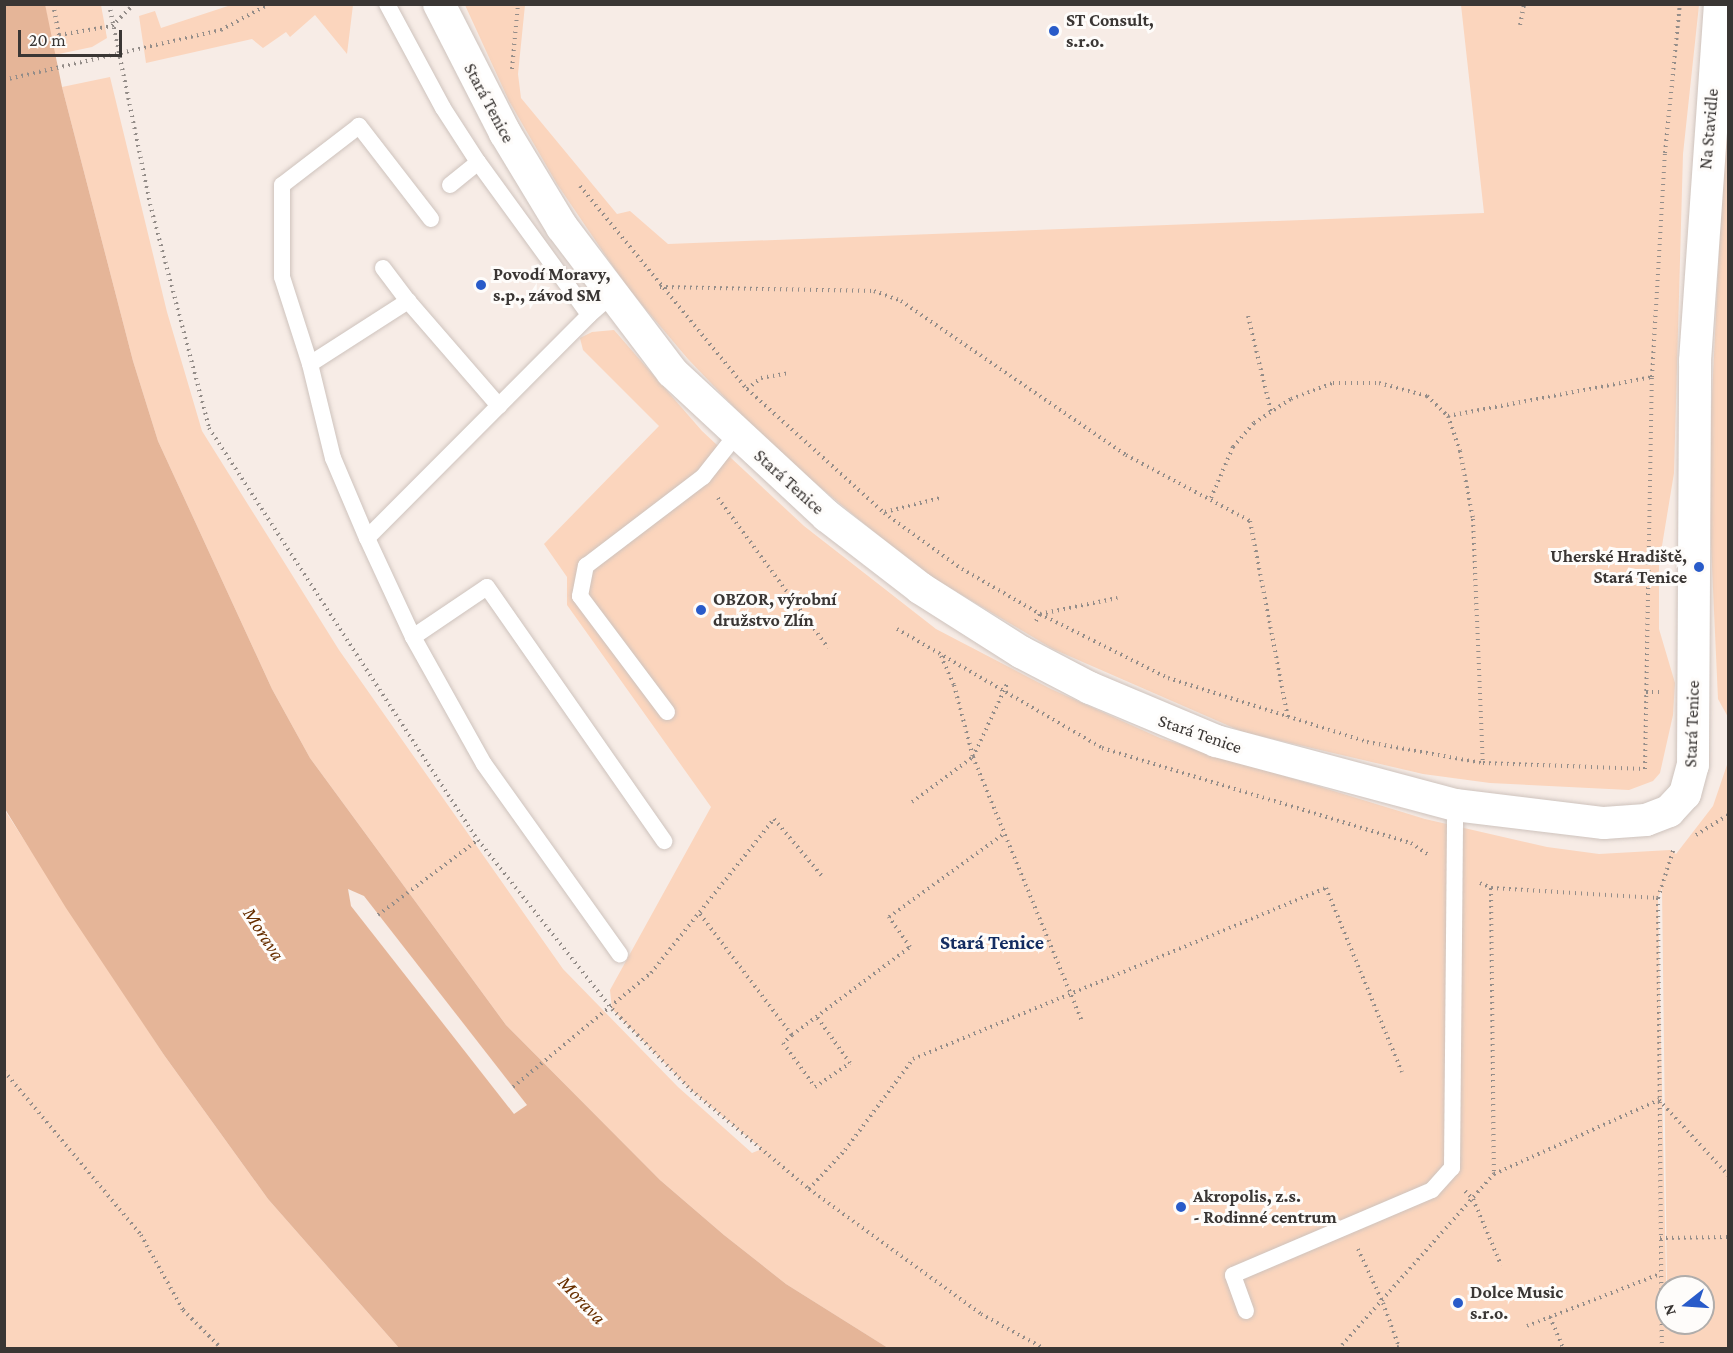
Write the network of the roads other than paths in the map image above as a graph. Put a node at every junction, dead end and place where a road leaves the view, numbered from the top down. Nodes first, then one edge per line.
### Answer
1 (387, 4) edge
2 (439, 4) edge
3 (1722, 23) edge
4 (478, 162) junction
5 (1717, 166) edge
6 (450, 185) dead end
7 (1702, 218) joint
8 (431, 219) dead end
9 (383, 268) dead end
10 (408, 301) junction
11 (600, 305) junction
12 (310, 364) junction
13 (499, 406) junction
14 (736, 435) junction
15 (367, 538) junction
16 (413, 637) junction
17 (667, 712) dead end
18 (1455, 805) junction
19 (664, 841) dead end
20 (620, 955) dead end
21 (1246, 1311) dead end

1 - 4 lane
2 - 11 street, Stará Tenice
3 - 5 street, Na Stavidle
4 - 6 lane
4 - 11 lane
5 - 7 street, Na Stavidle
7 - 18 street, Stará Tenice
8 - 12 lane
9 - 10 lane
10 - 12 lane
10 - 13 lane
11 - 13 lane
11 - 14 street, Stará Tenice
12 - 15 lane
13 - 15 lane
14 - 17 lane
14 - 18 street, Stará Tenice
15 - 16 lane
16 - 19 lane
16 - 20 lane
18 - 21 lane

